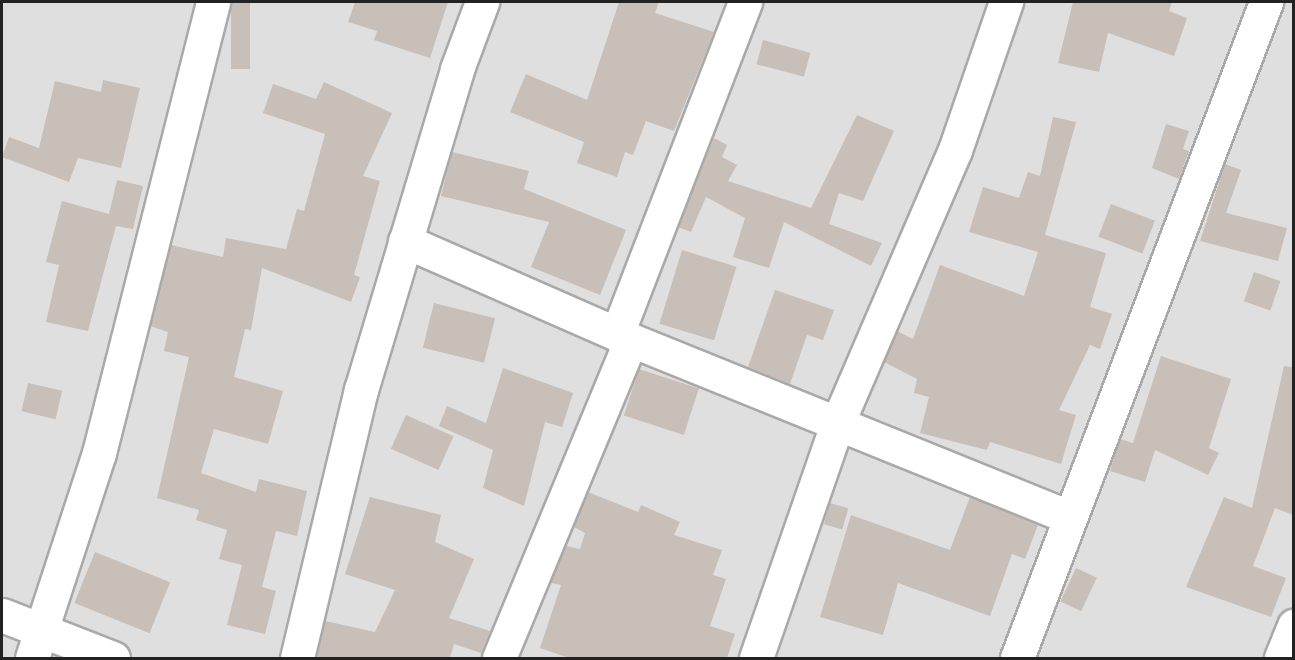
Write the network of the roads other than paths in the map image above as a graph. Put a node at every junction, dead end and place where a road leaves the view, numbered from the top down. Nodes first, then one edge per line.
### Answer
1 (213, 2) edge
2 (482, 2) edge
3 (745, 2) edge
4 (1006, 2) edge
5 (1266, 2) edge
6 (405, 241) junction
7 (624, 337) junction
8 (837, 423) junction
9 (1069, 517) junction
10 (2, 615) edge
11 (1293, 625) edge
12 (35, 644) edge
13 (113, 658) edge
14 (297, 658) edge
15 (499, 658) edge
16 (756, 658) edge
17 (1017, 658) edge
18 (1281, 658) edge

1 - 12 street
2 - 6 street
3 - 7 street
4 - 8 street
5 - 9 street
6 - 7 street
6 - 14 street
7 - 8 street
7 - 15 street
8 - 9 street
8 - 16 street
9 - 17 street
10 - 12 street
11 - 18 street
12 - 13 street

